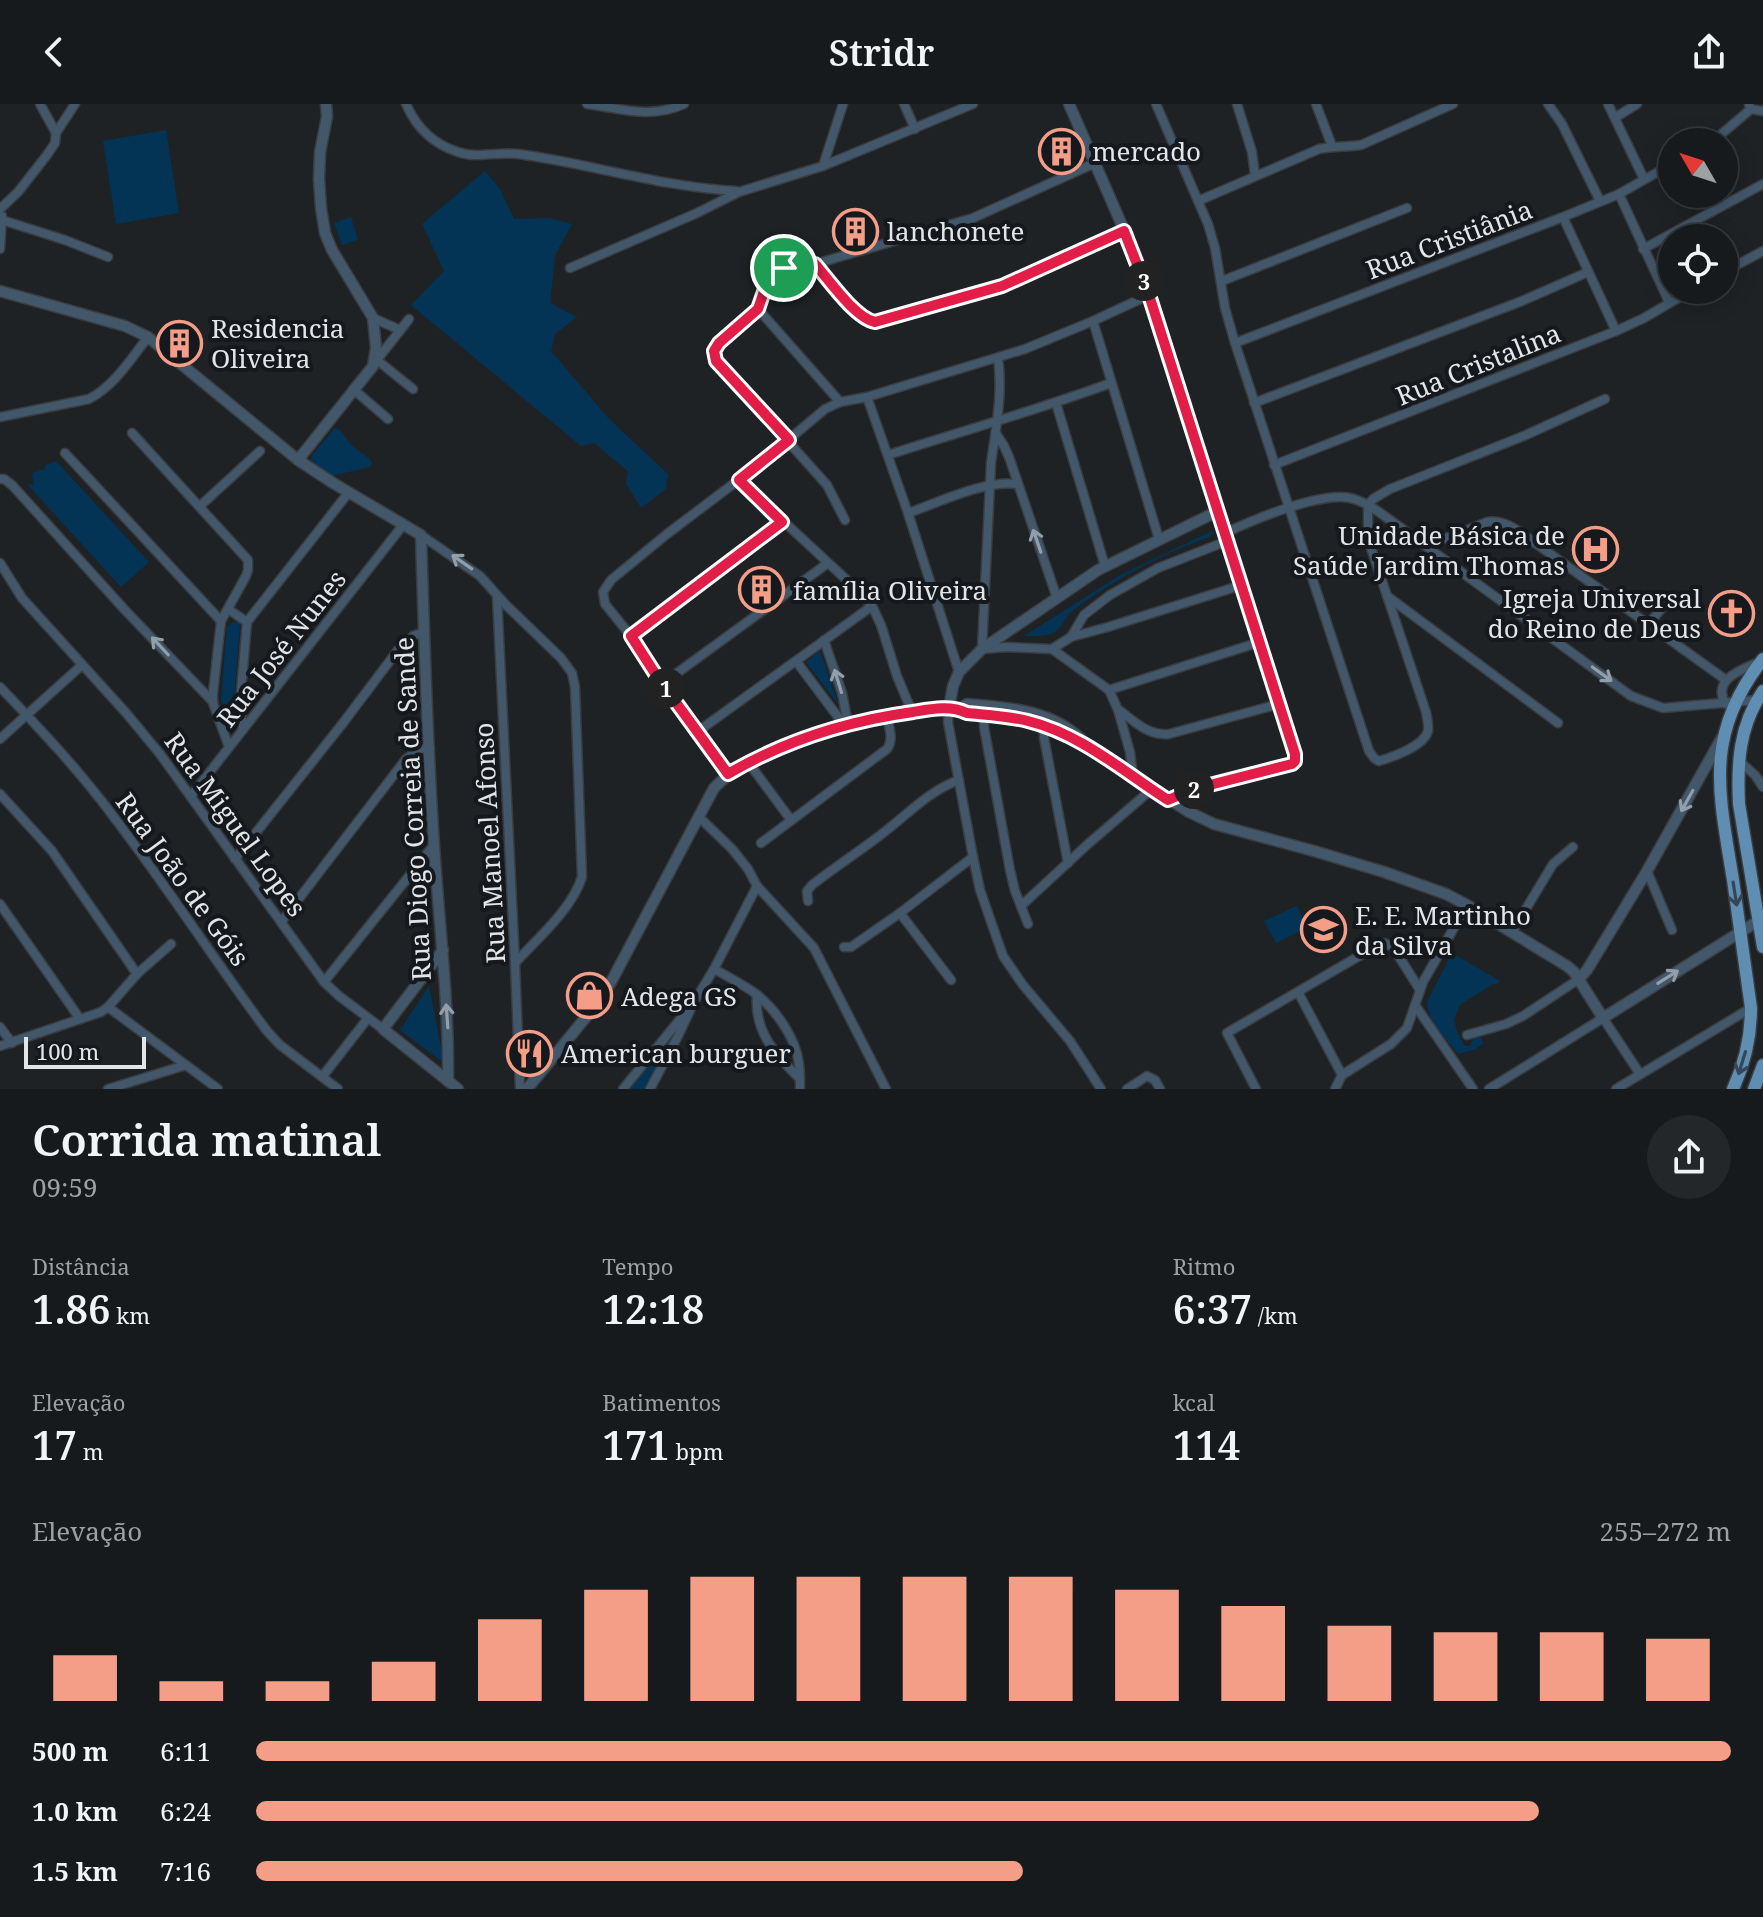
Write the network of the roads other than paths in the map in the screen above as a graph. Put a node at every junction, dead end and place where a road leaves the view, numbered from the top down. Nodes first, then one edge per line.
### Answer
1 (40, 104) edge
2 (75, 104) edge
3 (326, 104) edge
4 (406, 104) edge
5 (587, 104) edge
6 (684, 104) edge
7 (843, 104) edge
8 (904, 104) edge
9 (973, 104) edge
10 (1069, 104) edge
11 (1156, 104) edge
12 (1237, 104) edge
13 (1316, 104) edge
14 (1453, 104) edge
15 (1548, 104) edge
16 (1608, 104) edge
17 (1637, 104) edge
18 (1750, 107) edge
19 (1763, 111) edge
20 (1616, 117) junction
21 (1727, 128) edge
22 (915, 129) junction
23 (56, 133) junction
24 (1332, 146) junction
25 (1095, 163) junction
26 (823, 166) junction
27 (1658, 172) edge
28 (1255, 175) junction
29 (1644, 179) junction
30 (1763, 184) edge
31 (700, 188) junction
32 (739, 192) junction
33 (1619, 194) junction
34 (1198, 201) junction
35 (1600, 201) junction
36 (0, 208) edge
37 (1407, 208) dead end
38 (697, 213) junction
39 (1563, 217) junction
40 (2, 220) junction
41 (1124, 231) junction
42 (0, 249) edge
43 (1643, 249) junction
44 (1763, 251) edge
45 (108, 257) dead end
46 (815, 264) junction
47 (1738, 264) edge
48 (570, 268) dead end
49 (1588, 272) junction
50 (1658, 280) edge
51 (1222, 281) junction
52 (0, 291) edge
53 (1149, 295) junction
54 (1665, 304) edge
55 (758, 309) junction
56 (373, 318) junction
57 (409, 319) dead end
58 (1093, 321) junction
59 (400, 330) junction
60 (1616, 331) junction
61 (148, 337) junction
62 (1235, 343) junction
63 (998, 358) junction
64 (375, 363) junction
65 (1111, 383) junction
66 (353, 389) junction
67 (413, 389) dead end
68 (867, 397) junction
69 (1605, 399) dead end
70 (840, 402) junction
71 (1056, 403) junction
72 (1254, 403) junction
73 (0, 417) edge
74 (388, 419) dead end
75 (998, 419) junction
76 (132, 433) dead end
77 (997, 435) junction
78 (789, 440) junction
79 (260, 451) dead end
80 (65, 453) dead end
81 (888, 455) junction
82 (298, 460) junction
83 (1274, 465) junction
84 (0, 479) edge
85 (739, 480) junction
86 (1017, 484) junction
87 (990, 487) junction
88 (349, 492) junction
89 (1368, 505) junction
90 (200, 506) junction
91 (1288, 508) junction
92 (1218, 511) junction
93 (908, 513) junction
94 (845, 520) dead end
95 (782, 522) junction
96 (403, 525) junction
97 (421, 535) junction
98 (1226, 537) junction
99 (1159, 539) junction
100 (1426, 546) junction
101 (0, 563) edge
102 (828, 563) junction
103 (1105, 566) junction
104 (1242, 585) junction
105 (497, 596) junction
106 (1386, 596) junction
107 (1057, 598) junction
108 (1669, 599) dead end
109 (872, 606) junction
110 (228, 609) junction
111 (221, 621) junction
112 (247, 622) junction
113 (1649, 624) junction
114 (424, 632) junction
115 (631, 636) junction
116 (1071, 637) junction
117 (824, 640) junction
118 (1260, 642) junction
119 (982, 649) junction
120 (1052, 649) junction
121 (1762, 660) edge
122 (796, 661) junction
123 (82, 665) junction
124 (959, 672) junction
125 (1726, 680) junction
126 (662, 684) junction
127 (0, 687) edge
128 (1109, 690) junction
129 (1760, 695) edge
130 (213, 703) junction
131 (1731, 703) junction
132 (1279, 704) junction
133 (954, 708) junction
134 (1118, 710) junction
135 (912, 712) junction
136 (27, 715) junction
137 (984, 715) junction
138 (887, 716) junction
139 (1558, 723) dead end
140 (846, 724) junction
141 (1044, 726) junction
142 (243, 729) junction
143 (697, 732) junction
144 (1725, 733) junction
145 (0, 739) edge
146 (229, 747) junction
147 (430, 748) junction
148 (1091, 749) junction
149 (1738, 760) junction
150 (748, 762) junction
151 (728, 774) junction
152 (1133, 776) junction
153 (959, 780) junction
154 (1763, 787) edge
155 (1152, 789) junction
156 (0, 794) edge
157 (191, 796) junction
158 (1168, 800) junction
159 (698, 816) junction
160 (791, 820) junction
161 (761, 843) dead end
162 (434, 845) junction
163 (1573, 847) dead end
164 (973, 857) junction
165 (235, 859) junction
166 (1068, 863) junction
167 (1647, 871) junction
168 (757, 886) junction
169 (808, 901) dead end
170 (0, 904) edge
171 (1467, 905) junction
172 (1021, 906) junction
173 (900, 913) junction
174 (1760, 920) edge
175 (281, 922) junction
176 (1028, 924) dead end
177 (1672, 930) dead end
178 (1741, 931) junction
179 (1512, 932) junction
180 (171, 944) dead end
181 (844, 947) dead end
182 (1763, 947) edge
183 (443, 950) junction
184 (515, 963) junction
185 (714, 969) junction
186 (427, 971) junction
187 (137, 974) junction
188 (1579, 979) junction
189 (951, 980) dead end
190 (324, 982) junction
191 (444, 982) junction
192 (1420, 990) junction
193 (1298, 992) junction
194 (757, 995) junction
195 (694, 1002) junction
196 (1415, 1005) junction
197 (108, 1007) junction
198 (1751, 1008) junction
199 (368, 1018) junction
200 (1603, 1018) junction
201 (80, 1019) junction
202 (0, 1027) edge
203 (383, 1029) junction
204 (1467, 1035) dead end
205 (12, 1043) junction
206 (0, 1046) edge
207 (186, 1065) junction
208 (1763, 1065) edge
209 (1640, 1074) junction
210 (1342, 1075) junction
211 (322, 1077) junction
212 (448, 1081) junction
213 (800, 1086) edge
214 (108, 1089) edge
215 (218, 1089) edge
216 (338, 1089) edge
217 (458, 1089) edge
218 (520, 1089) edge
219 (527, 1089) edge
220 (623, 1089) edge
221 (650, 1089) edge
222 (886, 1089) edge
223 (1101, 1089) edge
224 (1127, 1089) edge
225 (1160, 1089) edge
226 (1256, 1089) edge
227 (1335, 1089) edge
228 (1473, 1089) edge
229 (1489, 1089) edge
230 (1616, 1089) edge
231 (1733, 1089) edge
232 (1754, 1089) edge

1 - 23 street
2 - 23 street
3 - 56 street
4 - 31 street
5 - 6 street
7 - 26 street
8 - 22 street
9 - 22 street
10 - 25 street
11 - 34 street
12 - 28 street
13 - 24 street
14 - 24 street
15 - 35 street
16 - 20 street
17 - 20 street
18 - 19 street
18 - 21 street
20 - 29 street
22 - 26 street
23 - 36 street
24 - 28 street
25 - 41 street
25 - 46 street
26 - 32 street
27 - 29 street, Rua Cristiânia
28 - 34 street
29 - 33 street, Rua Cristiânia
30 - 43 street
31 - 32 street
31 - 38 street
32 - 38 street
33 - 35 street, Rua Cristiânia
33 - 43 street
34 - 51 street
35 - 39 street, Rua Cristiânia
36 - 40 street
37 - 51 street
38 - 48 street
39 - 49 street
39 - 62 street, Rua Cristiânia
40 - 42 street
40 - 45 street
41 - 46 street
41 - 53 street
43 - 50 street
44 - 47 street
46 - 55 street
49 - 60 street
49 - 72 street
51 - 62 street
52 - 61 street
53 - 58 street
53 - 92 street
54 - 60 street, Rua Cristalina
55 - 70 street
55 - 78 street
56 - 59 street
56 - 64 street
57 - 59 street
58 - 63 street
58 - 65 street
59 - 64 street
60 - 83 street, Rua Cristalina
61 - 73 street
61 - 82 street
62 - 72 street
63 - 68 street
63 - 75 street
64 - 66 street
64 - 67 street
65 - 71 street
65 - 99 street
66 - 74 street
66 - 82 street
68 - 70 street
68 - 81 street
69 - 89 street
70 - 78 street
71 - 75 street
71 - 103 street
72 - 83 street
75 - 77 street
75 - 81 street
76 - 90 street
77 - 86 street
77 - 87 street
78 - 85 street
78 - 94 street
79 - 90 street
80 - 111 street
81 - 93 street
82 - 88 street
83 - 91 street
130 -> 84 street
85 - 95 street
85 - 115 street
86 - 87 street
107 -> 86 street
87 - 93 street
87 - 119 street
88 - 96 street
88 - 112 street
89 - 91 street
89 - 100 street
89 - 106 street
90 - 110 street
91 - 98 street
91 - 106 street
92 - 98 street
92 - 99 street
93 - 124 street
95 - 102 street
95 - 115 street
96 - 97 street
96 - 142 street, Rua José Nunes
105 -> 97 street
97 - 114 street, Rua Diogo Correia de Sande
98 - 104 street
98 - 116 street
99 - 103 street
100 - 113 street
100 -> 131 street
101 - 123 street, Rua Miguel Lopes
102 - 109 street
102 - 126 street
103 - 107 street
104 - 116 street
104 - 118 street
105 - 184 street, Rua Manoel Afonso
105 - 184 street
106 - 139 street
107 - 119 street
108 - 113 street
109 - 117 street
109 - 135 street
110 - 111 street
110 - 112 street
111 - 130 street
112 - 142 street
113 - 125 street
114 - 147 street, Rua Diogo Correia de Sande
114 - 165 street
115 - 126 street
116 - 120 street
117 - 122 street
140 -> 117 street
118 - 128 street
118 - 132 street
119 - 120 street
119 - 124 street
120 - 128 street
121 - 125 street
121 - 131 main road
122 - 140 street
122 - 143 street
123 - 136 street
123 - 157 street, Rua Miguel Lopes
124 - 133 street
125 - 131 street
126 - 143 street
127 - 136 street, Rua João de Góis
128 - 134 street
129 - 131 street
129 - 149 main road
130 - 146 street
131 - 144 main road
132 - 134 street
132 - 158 street
133 - 135 street
133 - 137 street
133 - 148 street
133 - 153 street
134 - 152 street
135 - 138 street
136 - 145 street
136 - 211 street, Rua João de Góis
137 - 141 street
137 - 172 street
138 - 140 street
138 - 160 street
140 - 150 street
141 - 148 street
141 - 166 street
142 - 146 street, Rua José Nunes
143 - 151 street
144 -> 167 street
144 -> 178 main road
146 - 157 street, Rua José Nunes
147 - 162 street, Rua Diogo Correia de Sande
147 - 175 street
148 - 152 street
149 - 154 street
149 - 174 main road
150 - 151 street
150 - 160 street
151 - 159 street
152 - 155 street
153 - 164 street
153 - 169 street
155 - 158 street
155 - 166 street
156 - 187 street
157 - 165 street, Rua Miguel Lopes
158 - 171 street
159 - 168 street
159 - 219 street
160 - 161 street
162 - 183 street, Rua Diogo Correia de Sande
162 - 190 street
163 - 179 street
164 - 173 street
164 - 223 street
165 - 175 street, Rua Miguel Lopes
166 - 172 street
167 - 177 street
167 - 188 street
168 - 185 street
168 - 222 street
170 - 201 street
171 - 179 street
171 - 192 street
172 - 176 street
173 - 181 street
173 - 189 street
174 - 178 street
174 - 182 main road
175 - 190 street, Rua Miguel Lopes
178 - 198 main road
200 -> 178 street
179 - 188 street
180 - 187 street
183 - 186 street
183 - 191 street, Rua Diogo Correia de Sande
184 - 218 street, Rua Manoel Afonso
185 - 194 street
185 - 195 street
186 - 191 street
186 - 203 street
187 - 197 street
188 - 200 street
188 - 204 street
190 - 199 street, Rua Miguel Lopes
212 -> 191 street, Rua Diogo Correia de Sande
192 - 193 street
192 - 196 street
193 - 210 street
193 - 226 street
194 - 213 street
194 - 213 street
195 - 220 street
195 - 221 street
196 - 210 street
196 - 228 street
197 - 201 street
197 - 207 street
198 - 209 street
198 -> 231 main road
199 - 203 street, Rua Miguel Lopes
199 - 211 street
200 - 209 street
200 - 229 street
201 - 205 street
202 - 205 street
203 - 212 street, Rua Miguel Lopes
205 - 206 street
207 - 214 street
207 - 215 street
208 - 232 main road
209 - 230 street
210 - 227 street
211 - 216 street, Rua João de Góis
212 - 217 street, Rua Miguel Lopes
224 - 225 street

